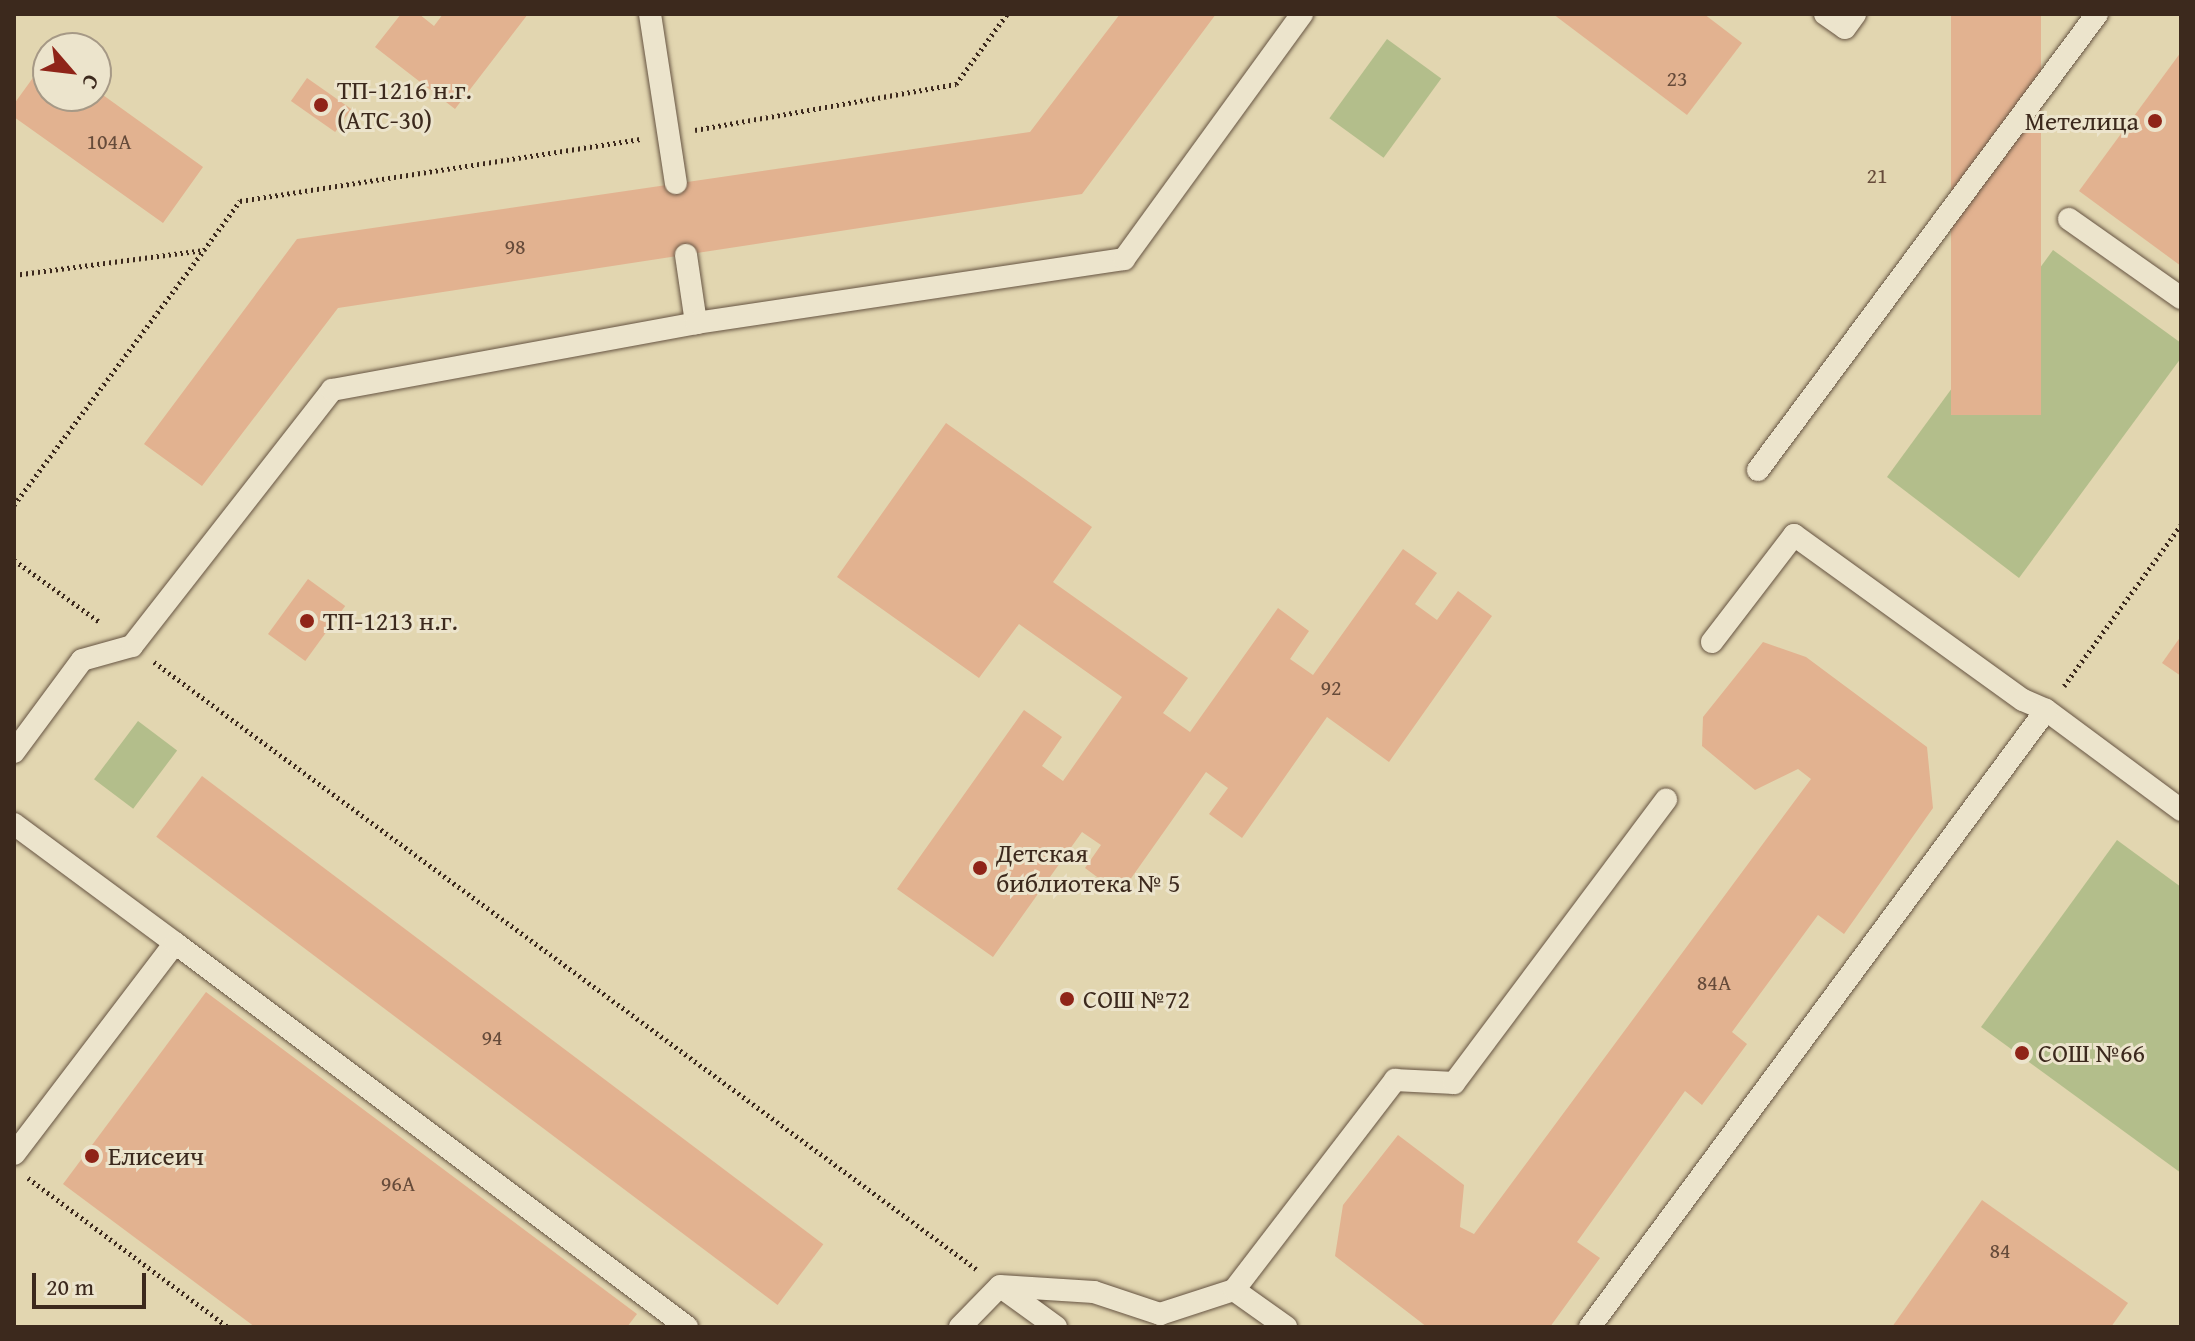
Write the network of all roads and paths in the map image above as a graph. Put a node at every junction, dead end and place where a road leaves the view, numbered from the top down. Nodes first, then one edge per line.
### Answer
1 (650, 14) edge
2 (1302, 14) edge
3 (1825, 14) edge
4 (1855, 14) edge
5 (2097, 14) edge
6 (676, 183) dead end
7 (240, 201) dead end
8 (2069, 219) dead end
9 (204, 250) junction
10 (686, 255) dead end
11 (14, 275) edge
12 (2181, 298) edge
13 (696, 323) junction
14 (1758, 470) dead end
15 (14, 505) edge
16 (2181, 525) edge
17 (14, 560) edge
18 (1712, 642) dead end
19 (132, 646) junction
20 (2046, 710) junction
21 (14, 752) edge
22 (1666, 800) dead end
23 (2181, 810) edge
24 (14, 824) edge
25 (175, 943) junction
26 (14, 1154) edge
27 (27, 1177) dead end
28 (1000, 1286) junction
29 (1234, 1290) junction
30 (228, 1327) edge
31 (687, 1327) edge
32 (960, 1327) edge
33 (1056, 1327) edge
34 (1286, 1327) edge
35 (1590, 1327) edge

1 - 6 lane
2 - 13 lane
3 - 4 lane
5 - 14 lane
7 - 9 path
8 - 12 lane
9 - 11 path
9 - 15 path
10 - 13 lane
13 - 19 lane
16 - 20 path
17 - 19 path
18 - 20 lane
19 - 21 lane
19 - 28 path
20 - 23 lane
20 - 35 lane
22 - 29 lane
24 - 25 lane
25 - 26 lane
25 - 31 lane
27 - 30 path
28 - 29 lane
28 - 32 lane
28 - 33 lane
29 - 34 lane

